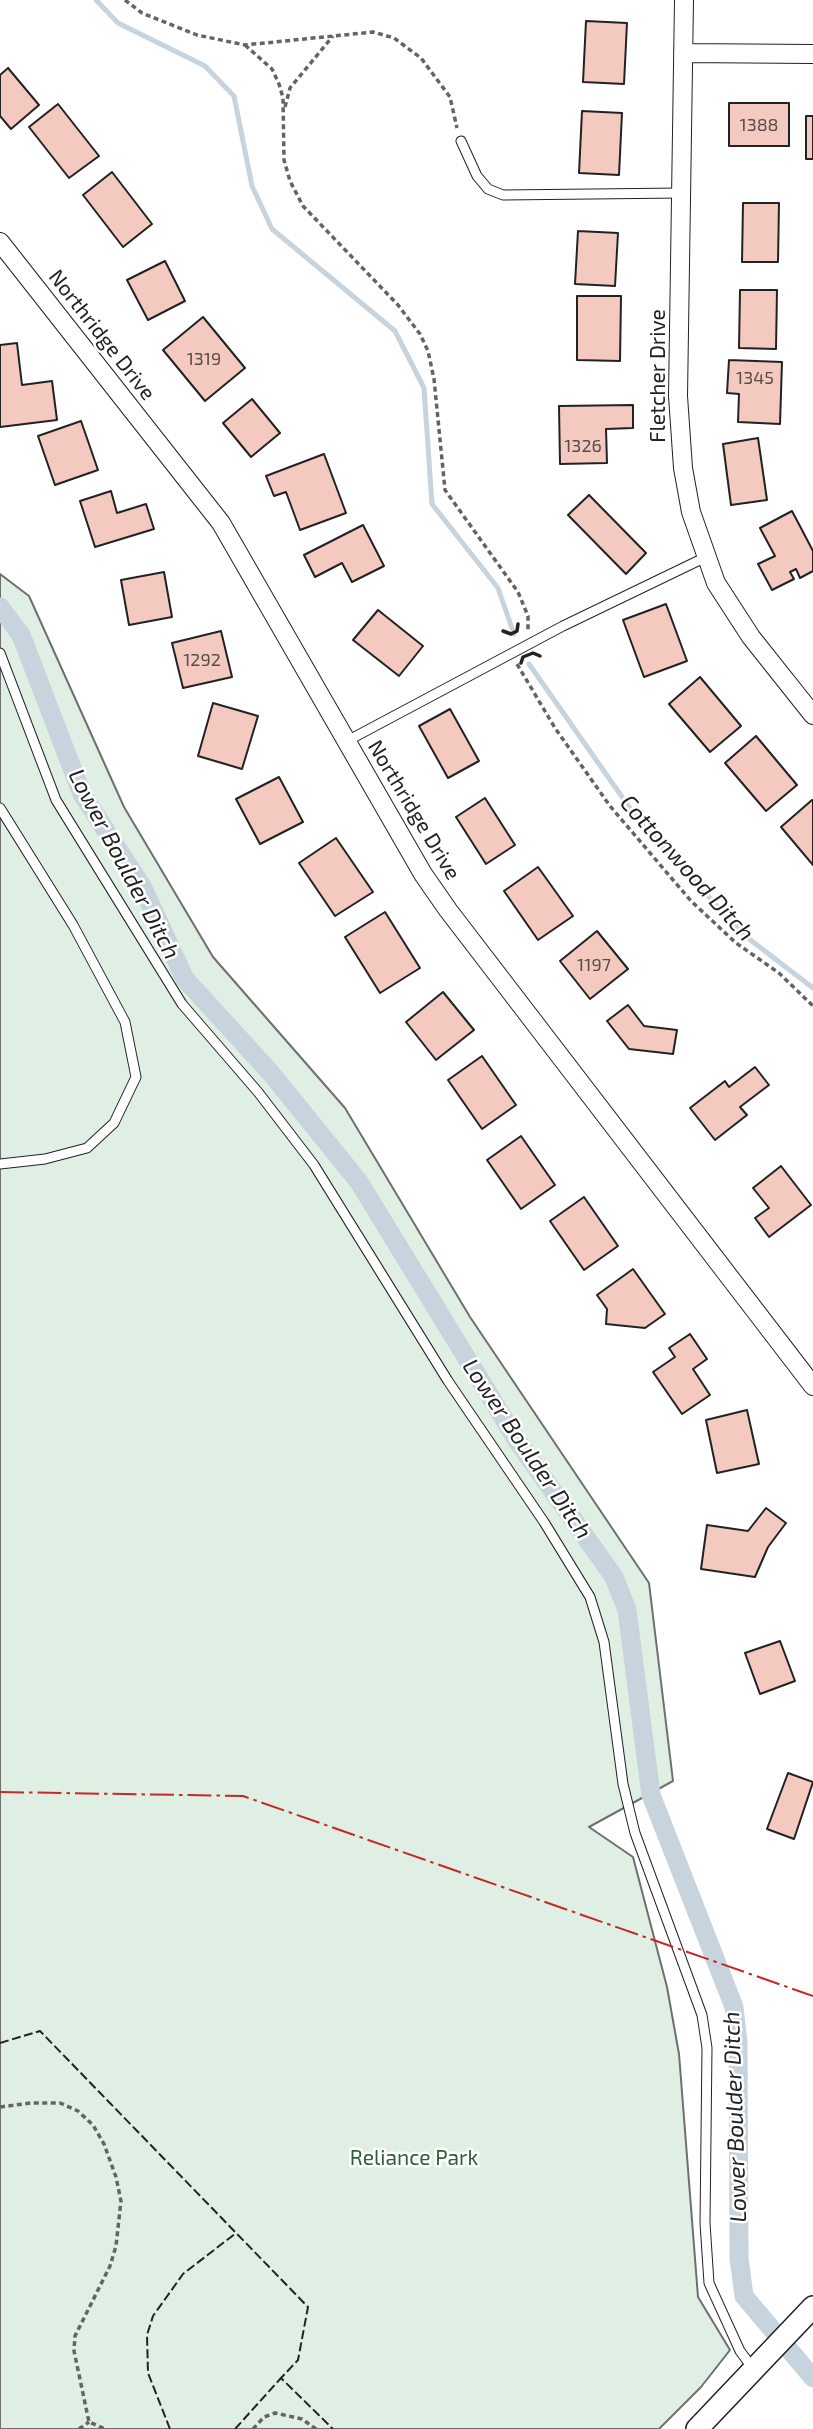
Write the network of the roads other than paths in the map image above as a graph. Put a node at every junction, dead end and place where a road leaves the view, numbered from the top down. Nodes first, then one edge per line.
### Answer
1 (684, 0) edge
2 (683, 53) junction
3 (813, 54) edge
4 (461, 141) road end
5 (681, 193) junction
6 (0, 242) edge
7 (706, 557) junction
8 (0, 653) edge
9 (813, 715) edge
10 (347, 741) junction
11 (0, 808) edge
12 (0, 1164) edge
13 (813, 1386) edge
14 (813, 2307) edge
15 (762, 2363) junction
16 (697, 2429) edge

1 - 2 street, Fletcher Drive
2 - 3 street
2 - 5 street, Fletcher Drive
4 - 5 lane
5 - 7 street, Fletcher Drive
6 - 10 street, Northridge Drive
7 - 9 street, Fletcher Drive
7 - 10 lane
8 - 15 lane
10 - 13 street, Northridge Drive
11 - 12 lane
14 - 15 street
15 - 16 street

